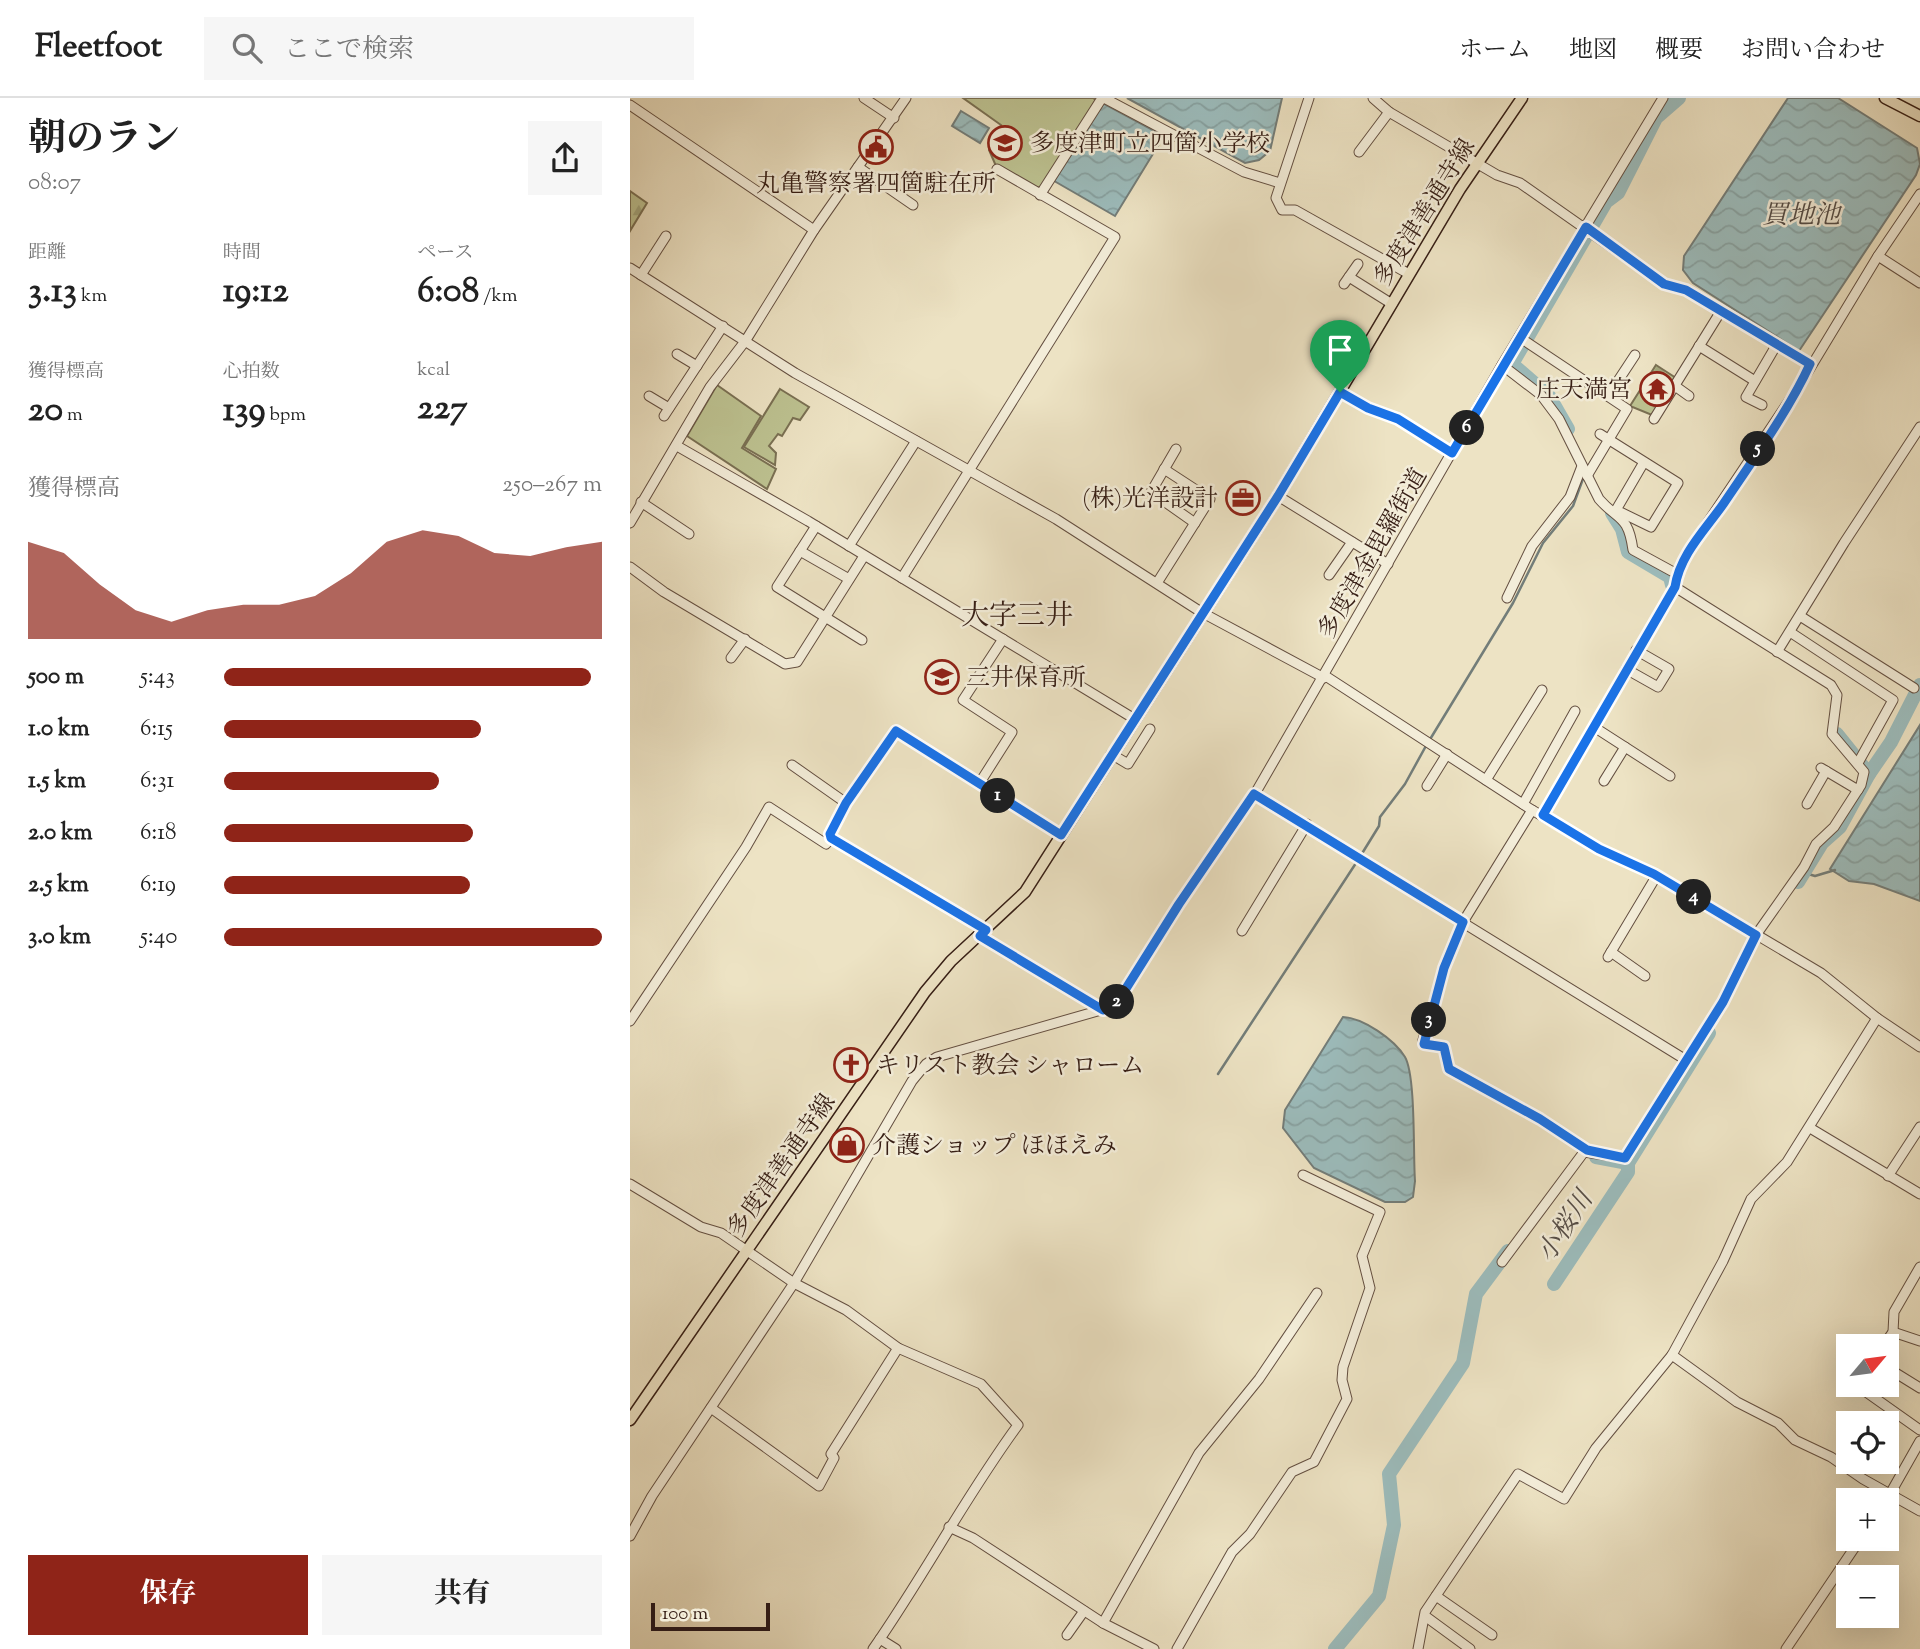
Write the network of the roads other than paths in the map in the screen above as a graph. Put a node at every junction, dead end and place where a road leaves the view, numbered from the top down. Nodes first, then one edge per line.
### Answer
1 (864, 98) edge
2 (906, 98) edge
3 (1103, 98) edge
4 (1309, 98) edge
5 (1374, 98) edge
6 (1522, 98) edge
7 (1663, 98) edge
8 (1885, 98) edge
9 (630, 105) edge
10 (1389, 112) junction
11 (1920, 116) edge
12 (894, 118) junction
13 (1359, 152) dead end
14 (1477, 164) junction
15 (858, 167) junction
16 (997, 169) dead end
17 (1280, 183) junction
18 (1040, 194) junction
19 (1920, 194) edge
20 (913, 205) dead end
21 (1586, 227) junction
22 (814, 230) junction
23 (666, 236) dead end
24 (1878, 256) junction
25 (1357, 264) dead end
26 (630, 268) edge
27 (1409, 274) junction
28 (641, 275) junction
29 (1920, 283) edge
30 (1392, 303) junction
31 (1721, 312) junction
32 (723, 326) junction
33 (1519, 337) junction
34 (746, 341) junction
35 (1777, 344) junction
36 (1699, 346) junction
37 (677, 354) dead end
38 (1635, 355) dead end
39 (1810, 364) junction
40 (1502, 365) junction
41 (696, 366) junction
42 (1755, 381) junction
43 (1675, 386) junction
44 (1340, 392) junction
45 (649, 396) dead end
46 (1608, 396) junction
47 (1689, 396) dead end
48 (1762, 405) dead end
49 (1654, 419) dead end
50 (1920, 427) edge
51 (1604, 437) junction
52 (916, 441) junction
53 (677, 446) junction
54 (1176, 449) dead end
55 (1452, 453) junction
56 (1643, 462) junction
57 (1582, 466) junction
58 (1164, 468) junction
59 (968, 470) junction
60 (1587, 476) junction
61 (1278, 496) junction
62 (641, 502) junction
63 (1616, 510) junction
64 (630, 523) edge
65 (1195, 523) junction
66 (816, 526) junction
67 (689, 534) dead end
68 (1352, 542) junction
69 (849, 547) junction
70 (800, 551) junction
71 (864, 556) junction
72 (1388, 564) junction
73 (630, 566) edge
74 (1329, 575) dead end
75 (1677, 575) junction
76 (902, 578) junction
77 (849, 579) junction
78 (1157, 583) junction
79 (1675, 587) junction
80 (1507, 598) dead end
81 (1201, 612) junction
82 (1800, 616) junction
83 (825, 617) junction
84 (1790, 632) junction
85 (745, 639) junction
86 (1003, 639) junction
87 (862, 640) dead end
88 (1636, 650) junction
89 (1777, 652) junction
90 (731, 658) dead end
91 (1626, 669) junction
92 (1324, 677) junction
93 (1914, 688) dead end
94 (1542, 690) dead end
95 (1575, 711) dead end
96 (1133, 718) junction
97 (1594, 727) junction
98 (1150, 729) dead end
99 (1625, 747) junction
100 (1111, 754) junction
101 (1447, 754) junction
102 (1860, 761) junction
103 (792, 765) dead end
104 (1670, 776) dead end
105 (1486, 780) junction
106 (1604, 781) dead end
107 (979, 784) junction
108 (1426, 786) dead end
109 (1858, 790) junction
110 (1254, 794) junction
111 (846, 803) junction
112 (1523, 804) junction
113 (1807, 804) dead end
114 (1532, 810) junction
115 (1543, 815) junction
116 (1307, 824) junction
117 (1061, 835) junction
118 (831, 838) junction
119 (1657, 875) junction
120 (1463, 922) junction
121 (1242, 930) dead end
122 (983, 933) junction
123 (1756, 935) junction
124 (1644, 976) dead end
125 (1103, 1010) junction
126 (1877, 1018) junction
127 (630, 1021) edge
128 (1920, 1047) edge
129 (1685, 1060) junction
130 (1810, 1128) junction
131 (1920, 1128) edge
132 (1583, 1154) junction
133 (1303, 1175) dead end
134 (1888, 1175) junction
135 (630, 1184) edge
136 (1920, 1194) edge
137 (747, 1250) junction
138 (1503, 1262) dead end
139 (1920, 1267) edge
140 (794, 1283) junction
141 (1317, 1293) dead end
142 (1893, 1332) joint
143 (1920, 1340) edge
144 (898, 1348) junction
145 (1672, 1355) junction
146 (1899, 1375) edge
147 (1920, 1388) edge
148 (1872, 1397) edge
149 (710, 1408) junction
150 (630, 1420) edge
151 (1920, 1430) edge
152 (1920, 1441) edge
153 (1876, 1488) edge
154 (1894, 1488) edge
155 (1899, 1502) edge
156 (1920, 1511) edge
157 (949, 1527) junction
158 (630, 1536) edge
159 (1852, 1551) edge
160 (1436, 1596) junction
161 (1084, 1611) junction
162 (1425, 1616) junction
163 (1103, 1622) junction
164 (1067, 1635) dead end
165 (1492, 1635) dead end
166 (880, 1639) junction
167 (873, 1649) edge
168 (896, 1649) edge
169 (1154, 1649) edge
170 (1177, 1649) edge
171 (1418, 1649) edge
172 (1470, 1649) edge
173 (1786, 1649) edge

1 - 12 street
2 - 12 street
3 - 17 street
3 - 18 street
4 - 17 street
5 - 10 street
6 - 14 main road, 多度津善通寺線
7 - 21 street, 多度津金毘羅街道
8 - 11 main road
9 - 22 street
10 - 13 street
10 - 14 street
12 - 15 street
14 - 21 street
14 - 27 main road, 多度津善通寺線
15 - 20 street
15 - 22 street
16 - 18 street
17 - 27 street
18 - 59 street
19 - 24 street
21 - 31 street
21 - 33 street, 多度津金毘羅街道
22 - 34 street
23 - 28 street
24 - 29 street
24 - 39 street
25 - 30 street
26 - 28 street
27 - 30 main road, 多度津善通寺線
28 - 32 street
30 - 44 main road, 多度津善通寺線
31 - 35 street
31 - 36 street
32 - 34 street
32 - 41 street
33 - 40 street, 多度津金毘羅街道
33 - 46 street
34 - 52 street
34 - 53 street
35 - 39 street
35 - 42 street
36 - 42 street
36 - 43 street
37 - 41 street
38 - 46 street
39 - 75 street
40 - 55 street, 多度津金毘羅街道
40 - 57 street
41 - 45 street
42 - 48 street
43 - 47 street
43 - 49 street
44 - 55 street
44 - 61 main road, 多度津善通寺線
46 - 51 street
50 - 82 street
51 - 56 street
51 - 60 street
52 - 59 street
52 - 69 street
53 - 62 street
53 - 66 street
54 - 58 street
55 - 72 street, 多度津金毘羅街道
56 - 63 street
56 - 63 street
57 - 60 street
57 - 80 street
58 - 65 street
58 - 65 street
59 - 76 street
59 - 78 street
60 - 63 street
61 - 68 street
61 - 81 main road, 多度津善通寺線
62 - 64 street
62 - 67 street
63 - 75 street
65 - 78 street
66 - 69 street
66 - 70 street
68 - 72 street
68 - 74 street
69 - 71 street
70 - 77 street
70 - 83 street
71 - 76 street
71 - 77 street
72 - 92 street, 多度津金毘羅街道
73 - 85 street
75 - 79 street
76 - 86 street
77 - 83 street
78 - 81 street
79 - 88 street
79 - 89 street
81 - 92 street
81 - 96 main road, 多度津善通寺線
82 - 84 street
82 - 93 street
83 - 85 street
83 - 87 street
84 - 89 street
84 - 102 street
85 - 90 street
86 - 96 street
86 - 107 street
88 - 91 street
88 - 91 street
89 - 102 street
91 - 97 street
92 - 101 street
92 - 110 street, 多度津金毘羅街道
94 - 105 street
95 - 112 street
96 - 100 main road, 多度津善通寺線
97 - 99 street
97 - 115 street
98 - 100 street
99 - 104 street
99 - 106 street
100 - 117 main road, 多度津善通寺線
101 - 105 street
101 - 108 street
102 - 109 street
103 - 111 street
105 - 112 street
107 - 111 street
107 - 117 street
109 - 113 street
109 - 123 street
110 - 116 street
110 - 125 street, 多度津金毘羅街道
111 - 118 street
112 - 114 street
114 - 115 street
114 - 120 street
115 - 119 street
116 - 120 street
116 - 121 street
117 - 122 main road, 多度津善通寺線
118 - 122 street
118 - 127 street
119 - 123 street
119 - 124 street
120 - 129 street
120 - 132 street
122 - 125 street
122 - 137 main road, 多度津善通寺線
123 - 126 street
123 - 129 street
125 - 140 street
126 - 128 street
126 - 130 street
129 - 132 street
130 - 134 street
130 - 145 street
131 - 134 street
132 - 138 street
133 - 170 street
134 - 136 street
135 - 137 street
137 - 140 street
137 - 150 main road, 多度津善通寺線
139 - 142 street
140 - 144 street
140 - 149 street
141 - 163 street
142 - 143 street
144 - 149 street
144 - 157 street
145 - 153 street
145 - 160 street
146 - 147 street
148 - 151 street
149 - 158 street
152 - 154 street
155 - 156 street
157 - 161 street
157 - 166 street
159 - 173 street
160 - 162 street
160 - 165 street
161 - 163 street
161 - 164 street
162 - 171 street
162 - 172 street
163 - 169 street
166 - 167 street
166 - 168 street

